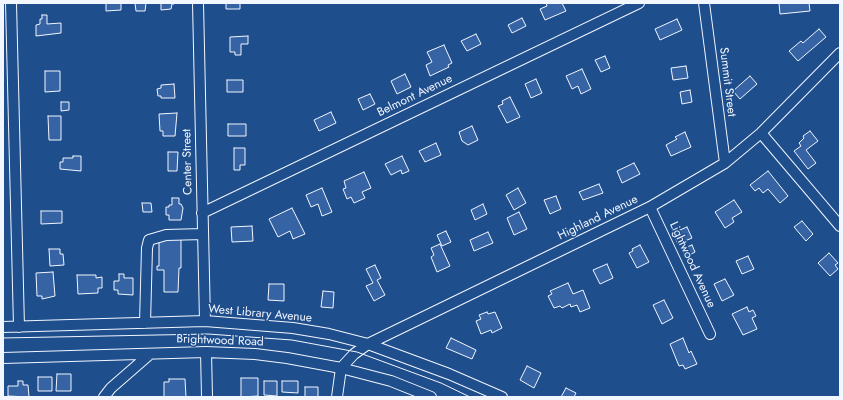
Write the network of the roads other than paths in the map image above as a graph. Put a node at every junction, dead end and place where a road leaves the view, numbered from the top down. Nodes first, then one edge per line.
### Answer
1 (11, 3) edge
2 (198, 3) edge
3 (639, 3) edge
4 (704, 3) edge
5 (840, 53) edge
6 (761, 133) junction
7 (725, 163) junction
8 (650, 207) junction
9 (202, 213) junction
10 (840, 226) edge
11 (203, 234) junction
12 (205, 321) junction
13 (146, 323) junction
14 (3, 327) edge
15 (19, 327) junction
16 (710, 334) dead end
17 (368, 344) junction
18 (206, 352) junction
19 (150, 354) junction
20 (3, 358) edge
21 (341, 368) junction
22 (104, 397) edge
23 (207, 397) edge
24 (337, 397) edge
25 (431, 397) edge
26 (502, 397) edge

1 - 15 street
2 - 9 street, Center Street
3 - 9 street, Belmont Avenue
4 - 7 street, Summit Street
5 - 6 street, Highland Avenue
6 - 7 street, Highland Avenue
6 - 10 street
7 - 8 street, Highland Avenue
8 - 16 street, Lightwood Avenue
8 - 17 street, Highland Avenue
9 - 11 street, Center Street
11 - 12 street, Center Street
11 - 13 street
12 - 13 street, West Library Avenue
12 - 17 street, West Library Avenue
13 - 15 street, West Library Avenue
14 - 15 street, West Library Avenue
17 - 21 street, Highland Avenue
17 - 26 street, West Library Avenue
18 - 19 street, Brightwood Road
18 - 21 street, Brightwood Road
18 - 23 street
19 - 20 street, Brightwood Road
19 - 22 street
21 - 24 street
21 - 25 street, Brightwood Road

